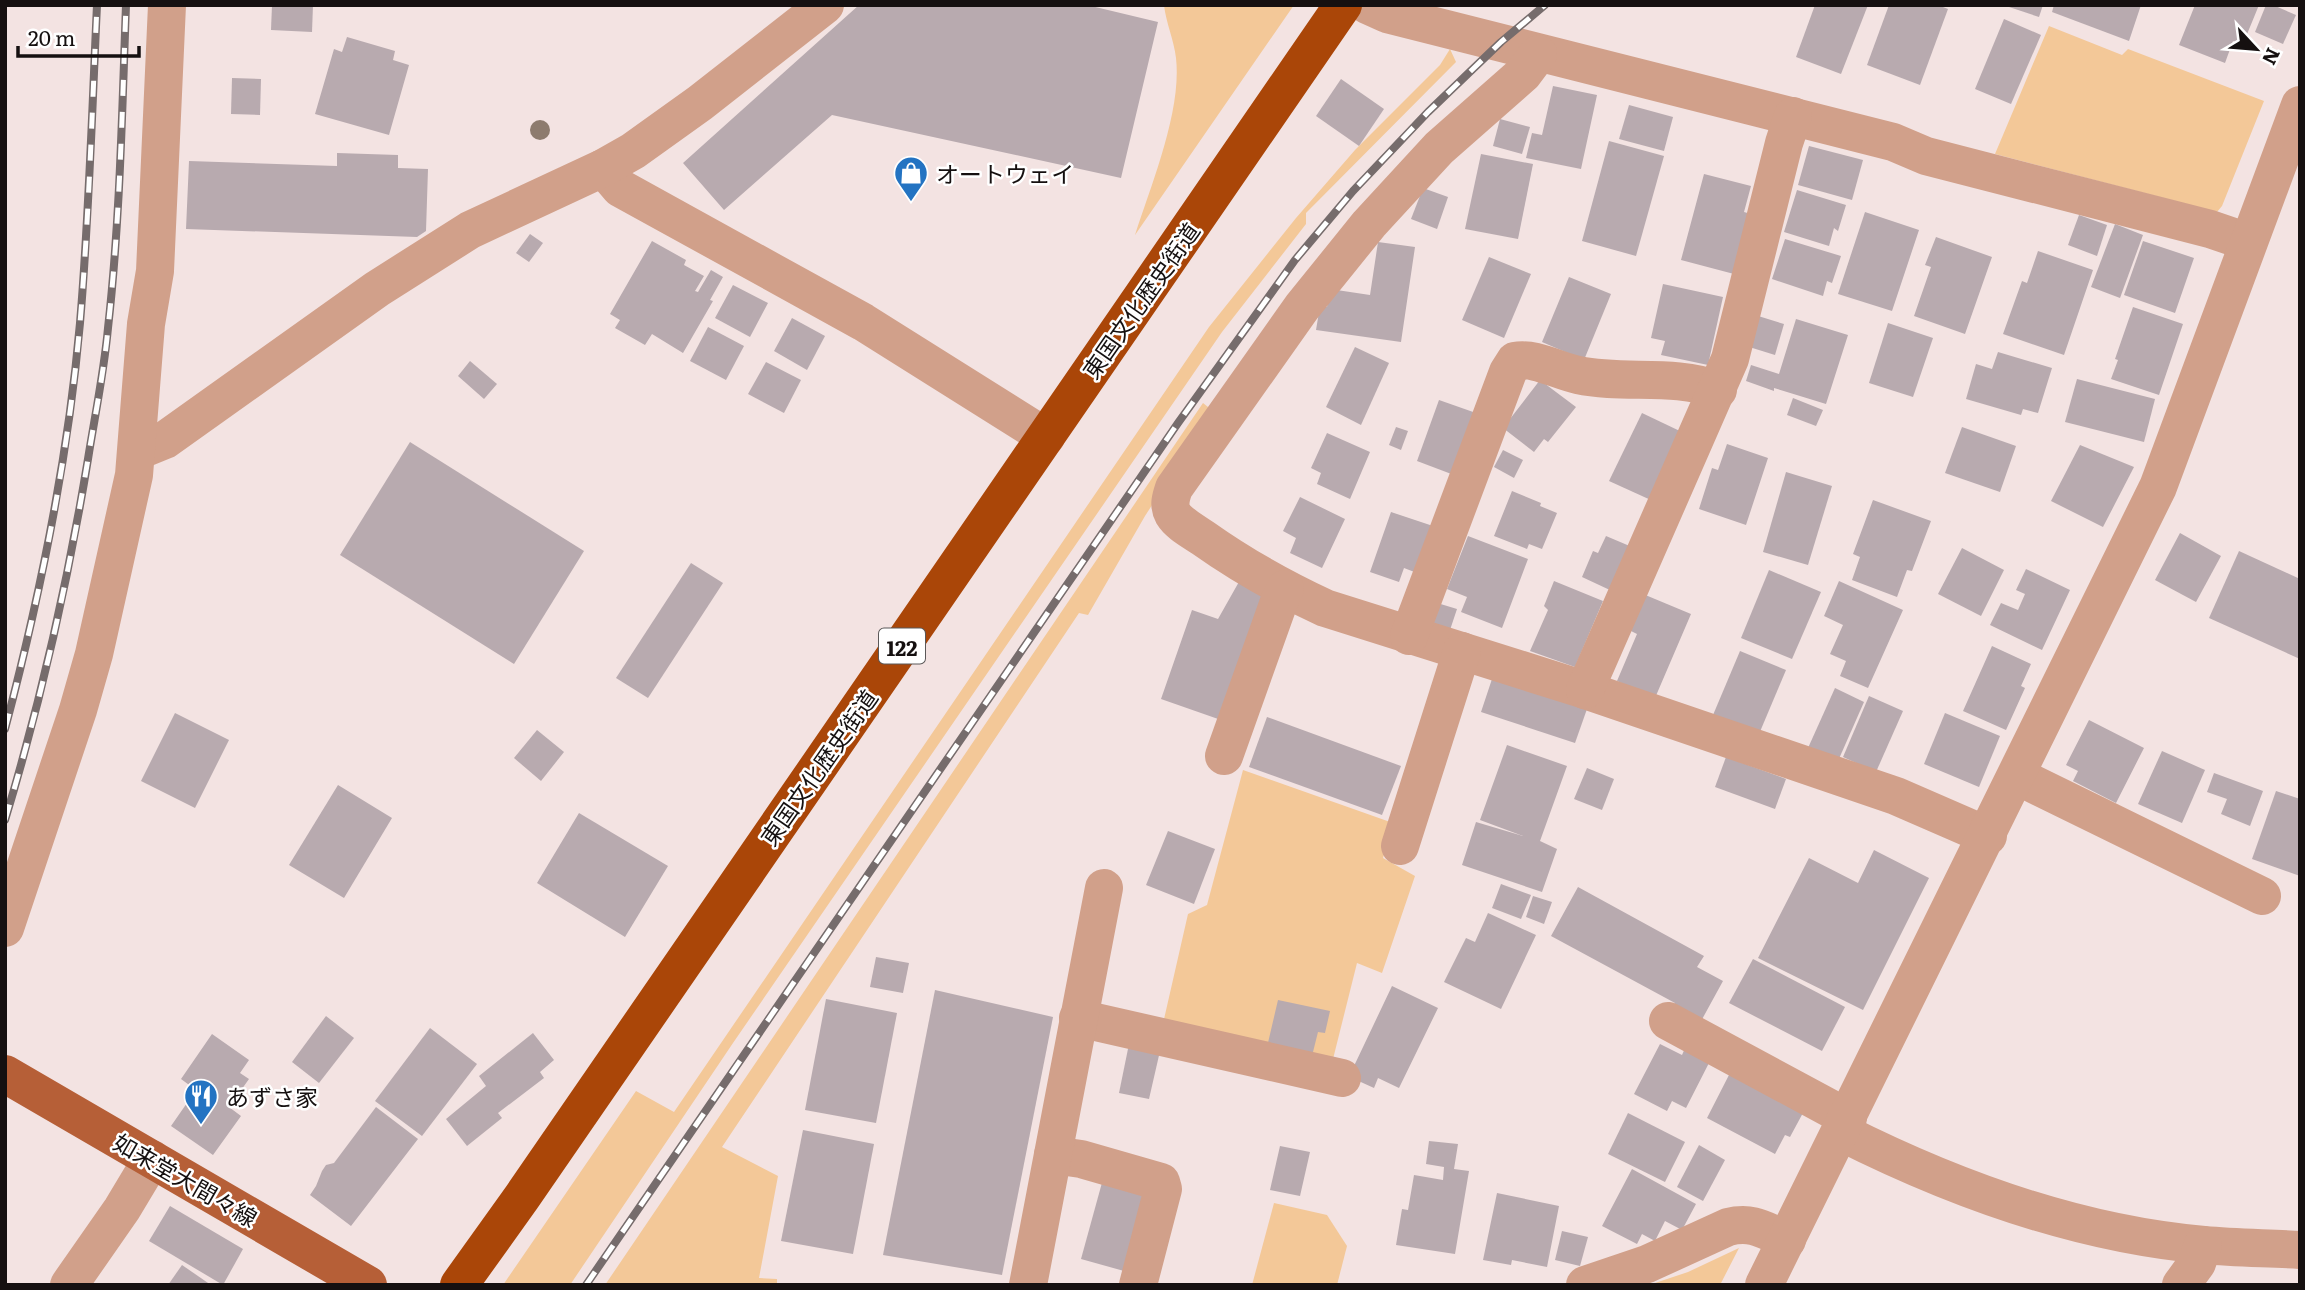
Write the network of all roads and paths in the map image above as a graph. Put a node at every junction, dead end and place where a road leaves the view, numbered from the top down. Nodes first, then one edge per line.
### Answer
1 (167, 5) edge
2 (825, 5) edge
3 (1343, 5) edge
4 (1367, 5) edge
5 (1538, 54) junction
6 (2300, 105) edge
7 (1793, 116) junction
8 (603, 168) junction
9 (2248, 242) junction
10 (1718, 390) junction
11 (1046, 437) junction
12 (138, 451) junction
13 (1285, 589) junction
14 (1409, 636) junction
15 (1462, 652) junction
16 (1585, 690) junction
17 (1224, 756) dead end
18 (2017, 776) junction
19 (1988, 836) junction
20 (1400, 846) dead end
21 (1104, 888) dead end
22 (2262, 896) dead end
23 (5, 928) edge
24 (1078, 1018) junction
25 (1668, 1021) dead end
26 (5, 1074) edge
27 (1342, 1078) dead end
28 (1845, 1125) junction
29 (1053, 1155) junction
30 (152, 1159) junction
31 (1787, 1240) junction
32 (2203, 1245) junction
33 (2300, 1250) edge
34 (69, 1285) edge
35 (368, 1285) edge
36 (459, 1285) edge
37 (1028, 1285) edge
38 (1138, 1285) edge
39 (1585, 1285) edge
40 (1764, 1285) edge
41 (2181, 1285) edge

1 - 12 street
2 - 8 street
3 - 11 highway, 東国文化歴史街道 / 122
4 - 5 street
5 - 7 street
5 - 13 street
6 - 9 street
7 - 9 street
7 - 10 street
8 - 11 street
8 - 12 street
9 - 18 street
10 - 14 street
10 - 16 street
11 - 36 highway, 東国文化歴史街道 / 122
12 - 23 street
13 - 14 street
13 - 17 street
14 - 15 street
15 - 16 street
15 - 20 street
16 - 19 street
18 - 19 street
18 - 22 street
19 - 28 street
21 - 24 street
24 - 27 street
24 - 29 street
25 - 28 street
26 - 30 main road, 如来堂大間々線
28 - 31 street
28 - 32 street
29 - 37 street
29 - 38 street
30 - 34 street
30 - 35 main road, 如来堂大間々線
31 - 39 street
31 - 40 street
32 - 33 street
32 - 41 street

